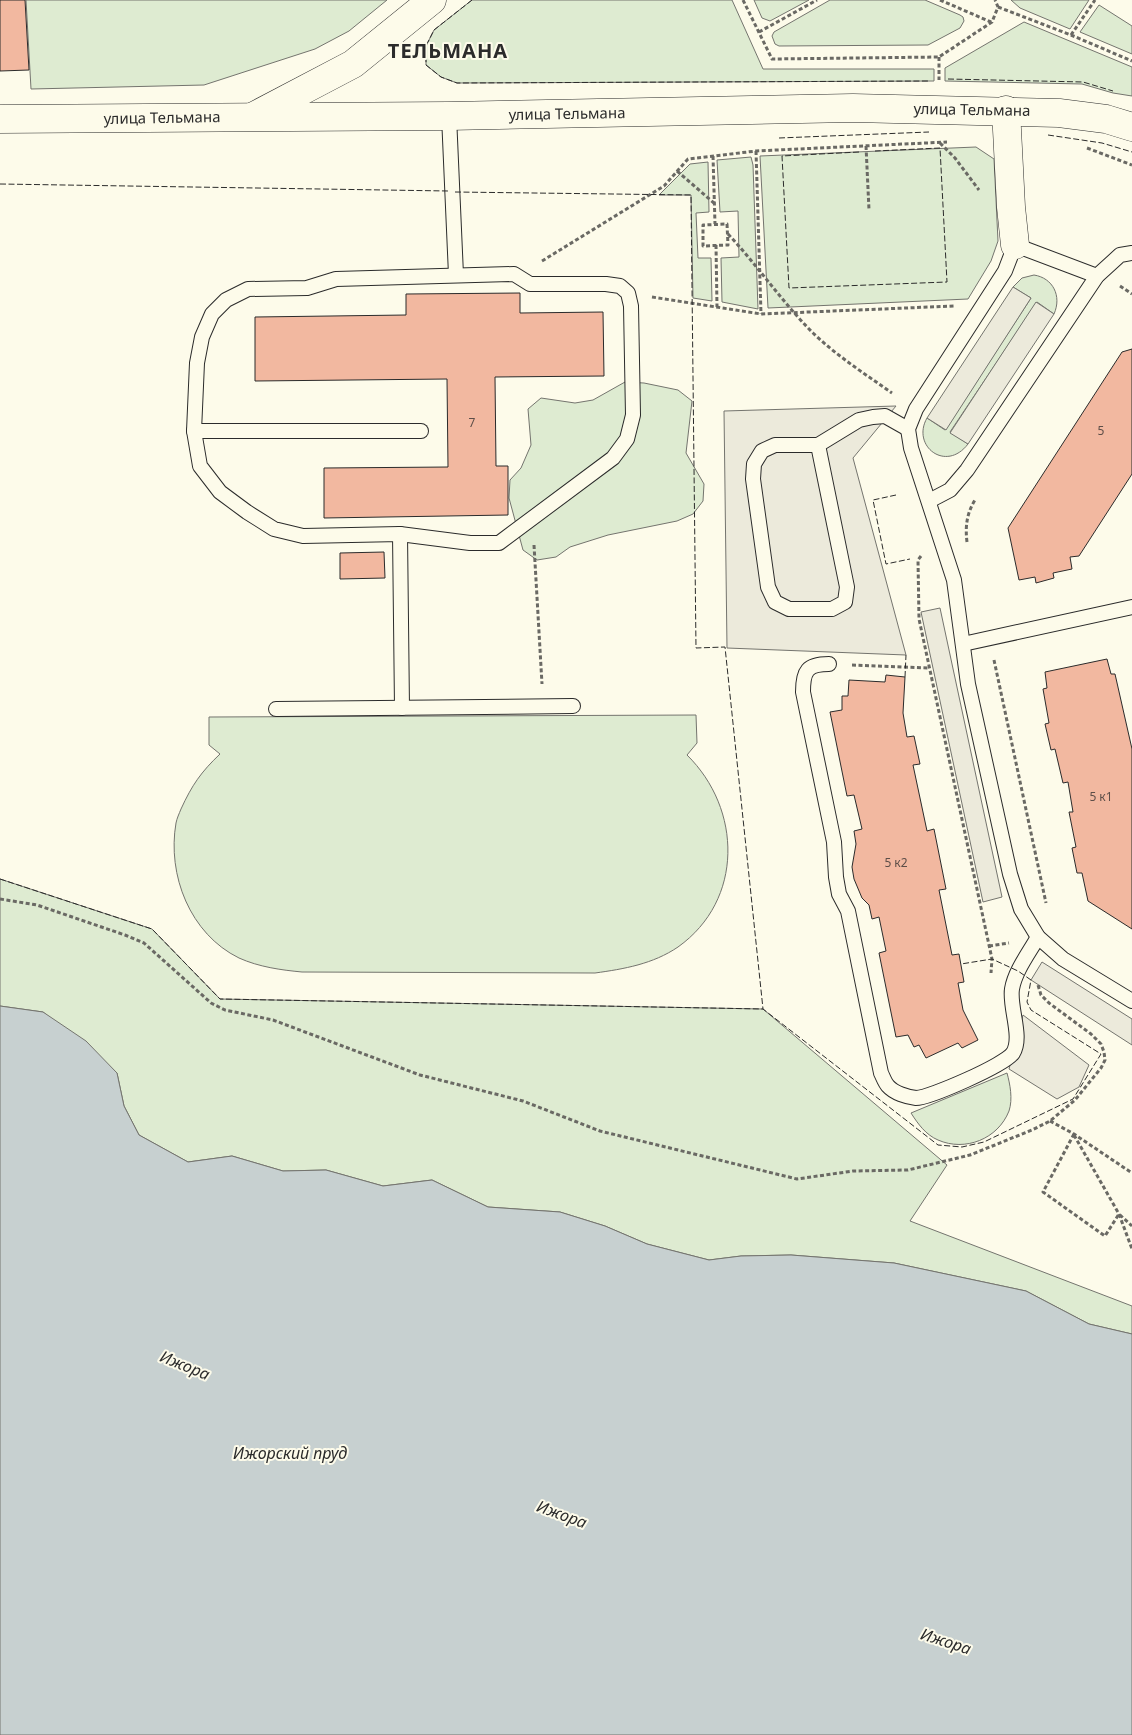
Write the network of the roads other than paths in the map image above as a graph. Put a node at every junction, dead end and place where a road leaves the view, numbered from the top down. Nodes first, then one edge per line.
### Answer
1 (432, 0) edge
2 (1006, 110) junction
3 (254, 116) junction
4 (449, 116) junction
5 (0, 120) edge
6 (1132, 128) edge
7 (1015, 246) junction
8 (1132, 253) edge
9 (456, 275) junction
10 (1097, 276) junction
11 (908, 429) junction
12 (421, 430) dead end
13 (194, 432) junction
14 (818, 445) junction
15 (929, 501) junction
16 (400, 534) junction
17 (1132, 607) edge
18 (964, 644) junction
19 (829, 664) dead end
20 (573, 706) dead end
21 (402, 708) junction
22 (276, 709) dead end
23 (1038, 937) junction
24 (1132, 1001) edge

1 - 3 main road
2 - 4 main road, улица Тельмана
2 - 6 main road, улица Тельмана
2 - 7 main road
3 - 4 main road, улица Тельмана
3 - 5 main road, улица Тельмана
4 - 9 lane
7 - 10 lane
7 - 11 lane
8 - 10 lane
9 - 13 lane
9 - 16 lane
10 - 15 lane
11 - 14 lane
11 - 15 lane
12 - 13 lane
13 - 16 lane
14 - 14 lane
15 - 18 lane
16 - 21 lane
17 - 18 lane
18 - 23 lane
19 - 23 lane
20 - 21 lane
21 - 22 lane
23 - 24 lane

